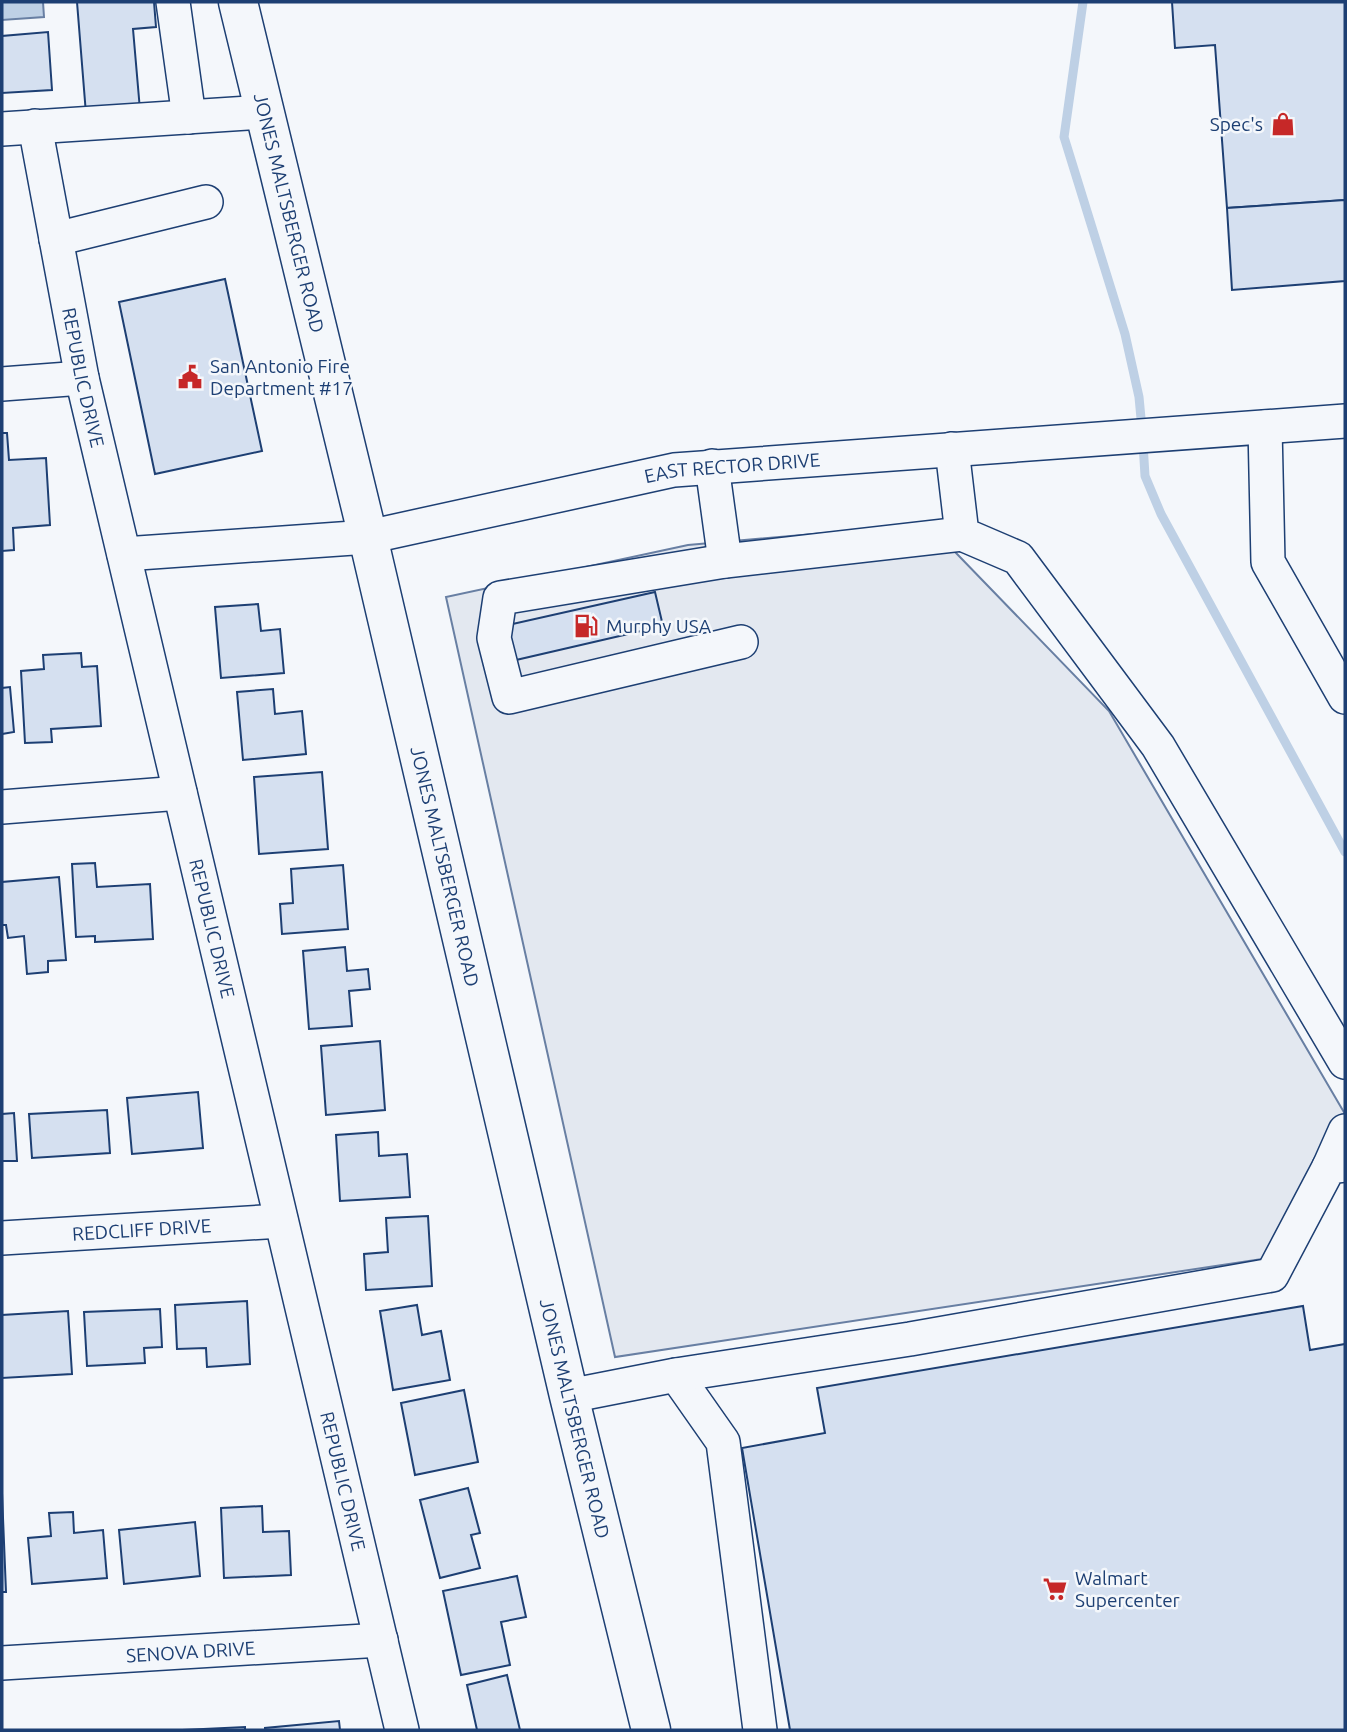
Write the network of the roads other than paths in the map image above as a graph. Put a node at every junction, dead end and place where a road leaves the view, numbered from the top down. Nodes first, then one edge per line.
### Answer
1 (173, 2) edge
2 (239, 2) edge
3 (265, 112) junction
4 (189, 117) junction
5 (34, 126) junction
6 (2, 129) edge
7 (205, 202) dead end
8 (56, 239) junction
9 (82, 378) junction
10 (2, 384) edge
11 (1345, 421) edge
12 (1265, 427) junction
13 (952, 449) junction
14 (712, 467) junction
15 (962, 534) junction
16 (368, 537) junction
17 (124, 554) junction
18 (725, 561) junction
19 (741, 642) dead end
20 (1345, 697) edge
21 (180, 793) junction
22 (2, 807) edge
23 (1345, 1062) edge
24 (1345, 1131) edge
25 (1337, 1166) edge
26 (281, 1221) junction
27 (2, 1238) edge
28 (676, 1375) junction
29 (569, 1396) junction
30 (381, 1640) junction
31 (2, 1663) edge
32 (402, 1730) edge
33 (651, 1730) edge
34 (760, 1730) edge

1 - 4 street
2 - 3 main road, JONES MALTSBERGER ROAD
3 - 4 street
3 - 16 main road, JONES MALTSBERGER ROAD
4 - 5 street
5 - 6 street
5 - 8 street, REPUBLIC DRIVE
7 - 8 street
8 - 9 street, REPUBLIC DRIVE
9 - 10 street
9 - 17 street, REPUBLIC DRIVE
11 - 12 street, EAST RECTOR DRIVE
12 - 13 street, EAST RECTOR DRIVE
12 - 20 street
13 - 14 street, EAST RECTOR DRIVE
13 - 15 street
14 - 16 street, EAST RECTOR DRIVE
14 - 18 street
15 - 18 street
15 - 23 street
16 - 17 street, EAST RECTOR DRIVE
16 - 29 main road, JONES MALTSBERGER ROAD
17 - 21 street, REPUBLIC DRIVE
18 - 19 street
21 - 22 street
21 - 26 street, REPUBLIC DRIVE
24 - 25 street
25 - 28 street
26 - 27 street, REDCLIFF DRIVE
26 - 30 street, REPUBLIC DRIVE
28 - 29 street
28 - 34 street
29 - 33 main road, JONES MALTSBERGER ROAD
30 - 31 street, SENOVA DRIVE
30 - 32 street, REPUBLIC DRIVE

